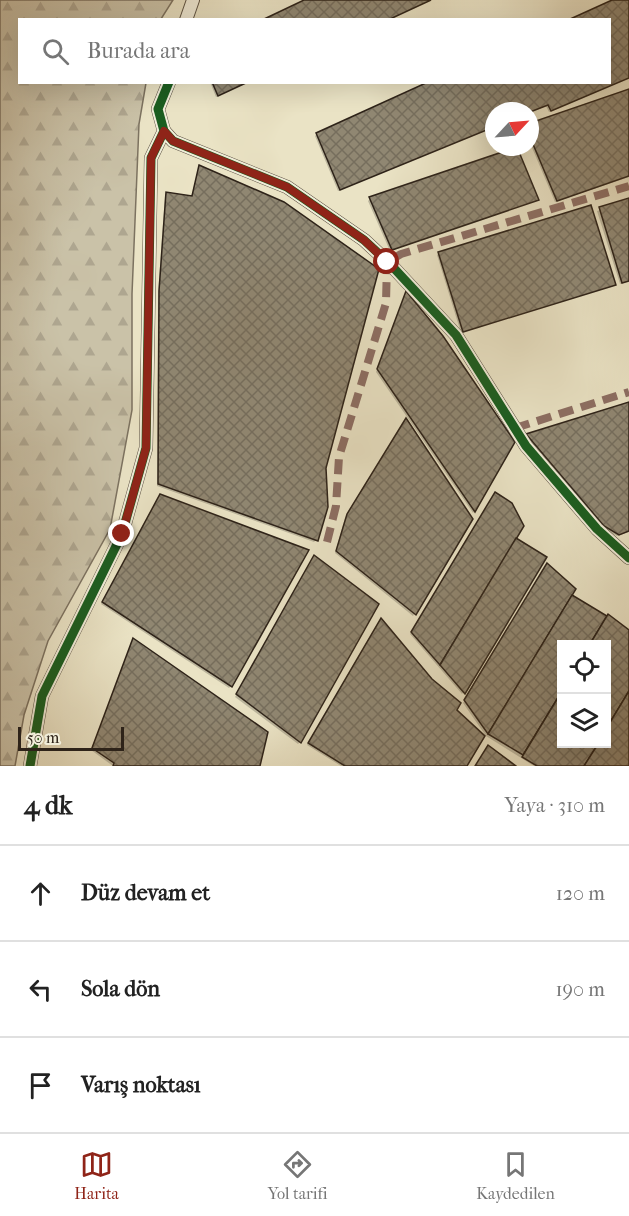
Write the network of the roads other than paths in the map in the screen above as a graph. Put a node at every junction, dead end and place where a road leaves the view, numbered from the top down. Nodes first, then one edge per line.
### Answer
1 (193, 0) edge
2 (187, 18) edge
3 (168, 84) edge
4 (164, 131) junction
5 (629, 558) edge
6 (30, 766) edge

1 - 2 street
3 - 4 street
4 - 5 street
4 - 6 street

